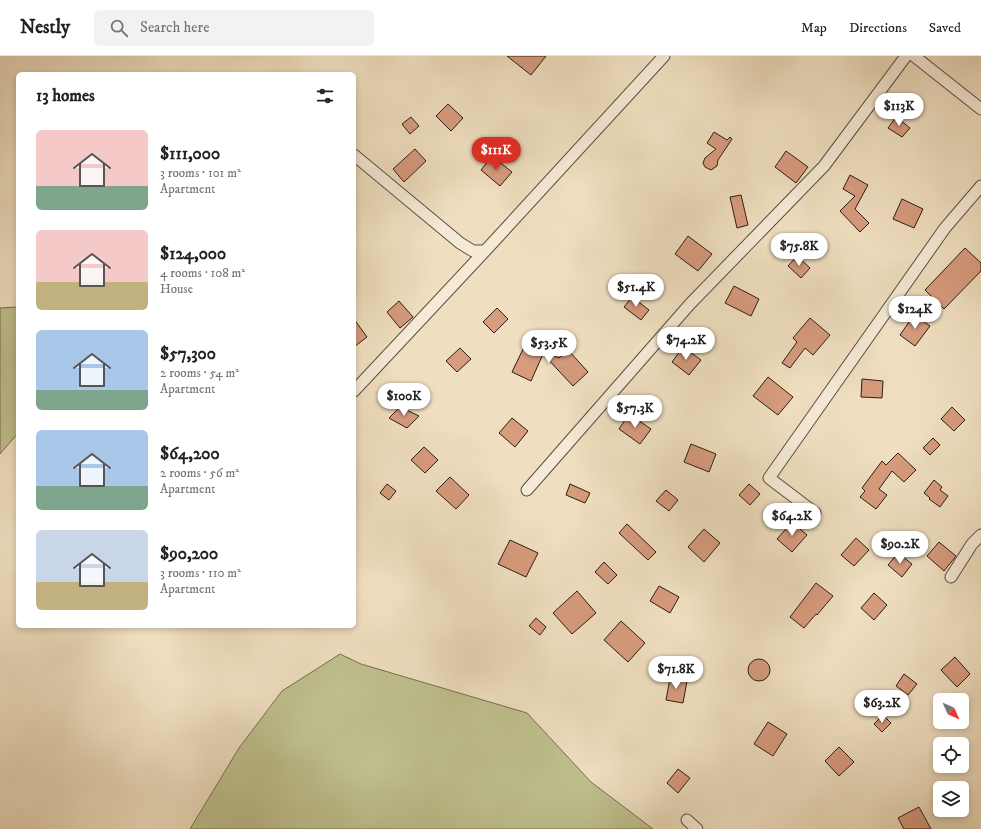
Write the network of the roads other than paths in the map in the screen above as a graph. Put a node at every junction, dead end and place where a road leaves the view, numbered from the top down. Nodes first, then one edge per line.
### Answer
1 (664, 56) edge
2 (906, 56) edge
3 (914, 56) edge
4 (981, 109) edge
5 (356, 157) edge
6 (981, 186) edge
7 (485, 251) junction
8 (356, 389) edge
9 (527, 490) dead end
10 (815, 513) dead end
11 (981, 535) edge
12 (951, 578) dead end
13 (687, 820) dead end
14 (697, 829) edge

1 - 7 street
2 - 9 street
3 - 4 street
5 - 7 street
6 - 10 street
7 - 8 street
11 - 12 street
13 - 14 street

